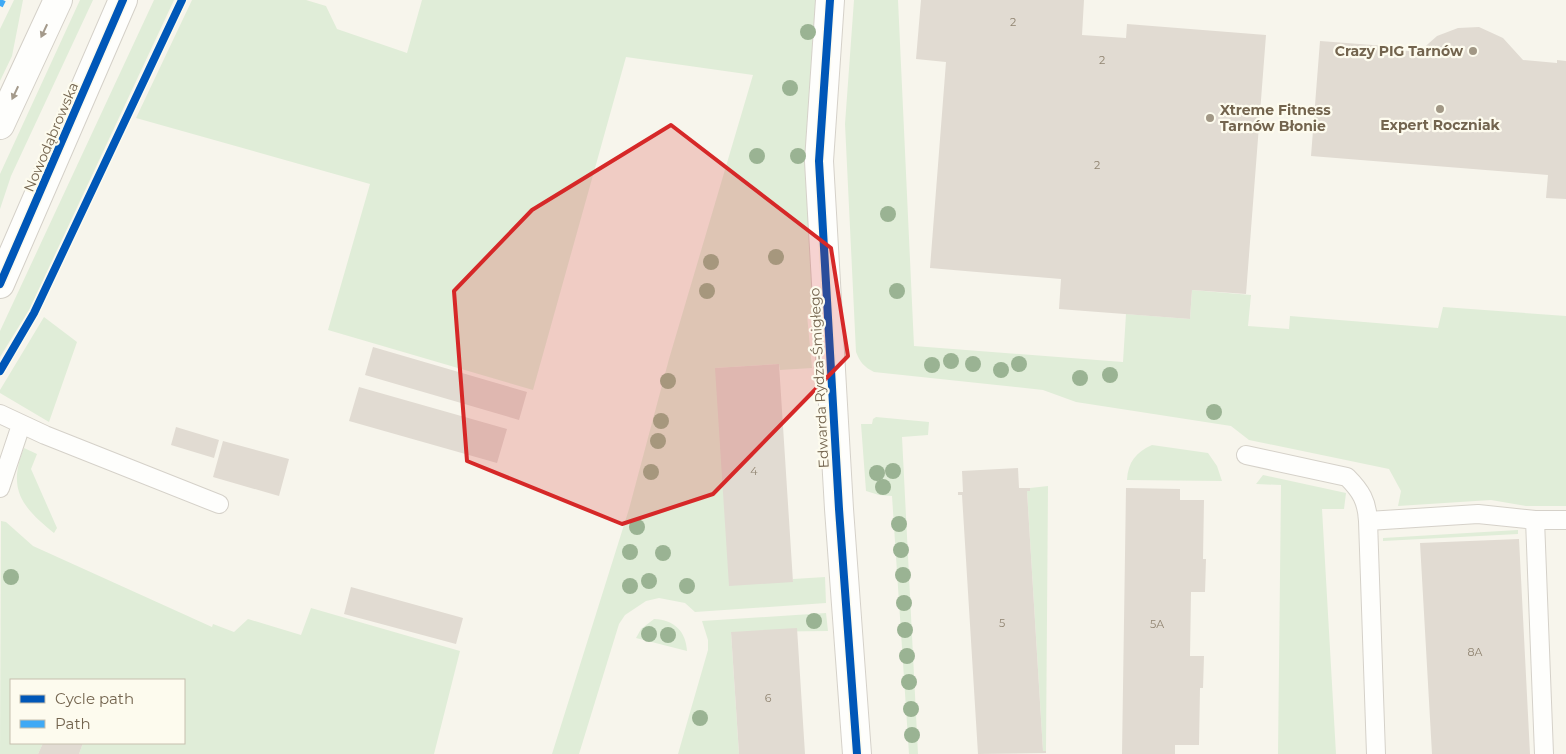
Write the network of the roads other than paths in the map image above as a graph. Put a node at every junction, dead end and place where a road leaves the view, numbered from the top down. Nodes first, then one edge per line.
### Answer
1 (58, 0) edge
2 (123, 0) edge
3 (830, 0) edge
4 (0, 125) edge
5 (0, 284) edge
6 (0, 414) edge
7 (22, 425) junction
8 (1246, 455) dead end
9 (0, 488) edge
10 (219, 504) dead end
11 (1535, 520) junction
12 (1566, 520) edge
13 (1368, 521) junction
14 (857, 754) edge
15 (1376, 754) edge
16 (1544, 754) edge

1 -> 4 street
2 - 5 street, Nowodąbrowska
3 - 14 street, Edwarda Rydza-Śmigłego
6 - 7 lane
7 - 9 lane
7 - 10 lane
8 - 13 lane
11 - 12 lane
11 - 13 lane
11 - 16 lane
13 - 15 lane

